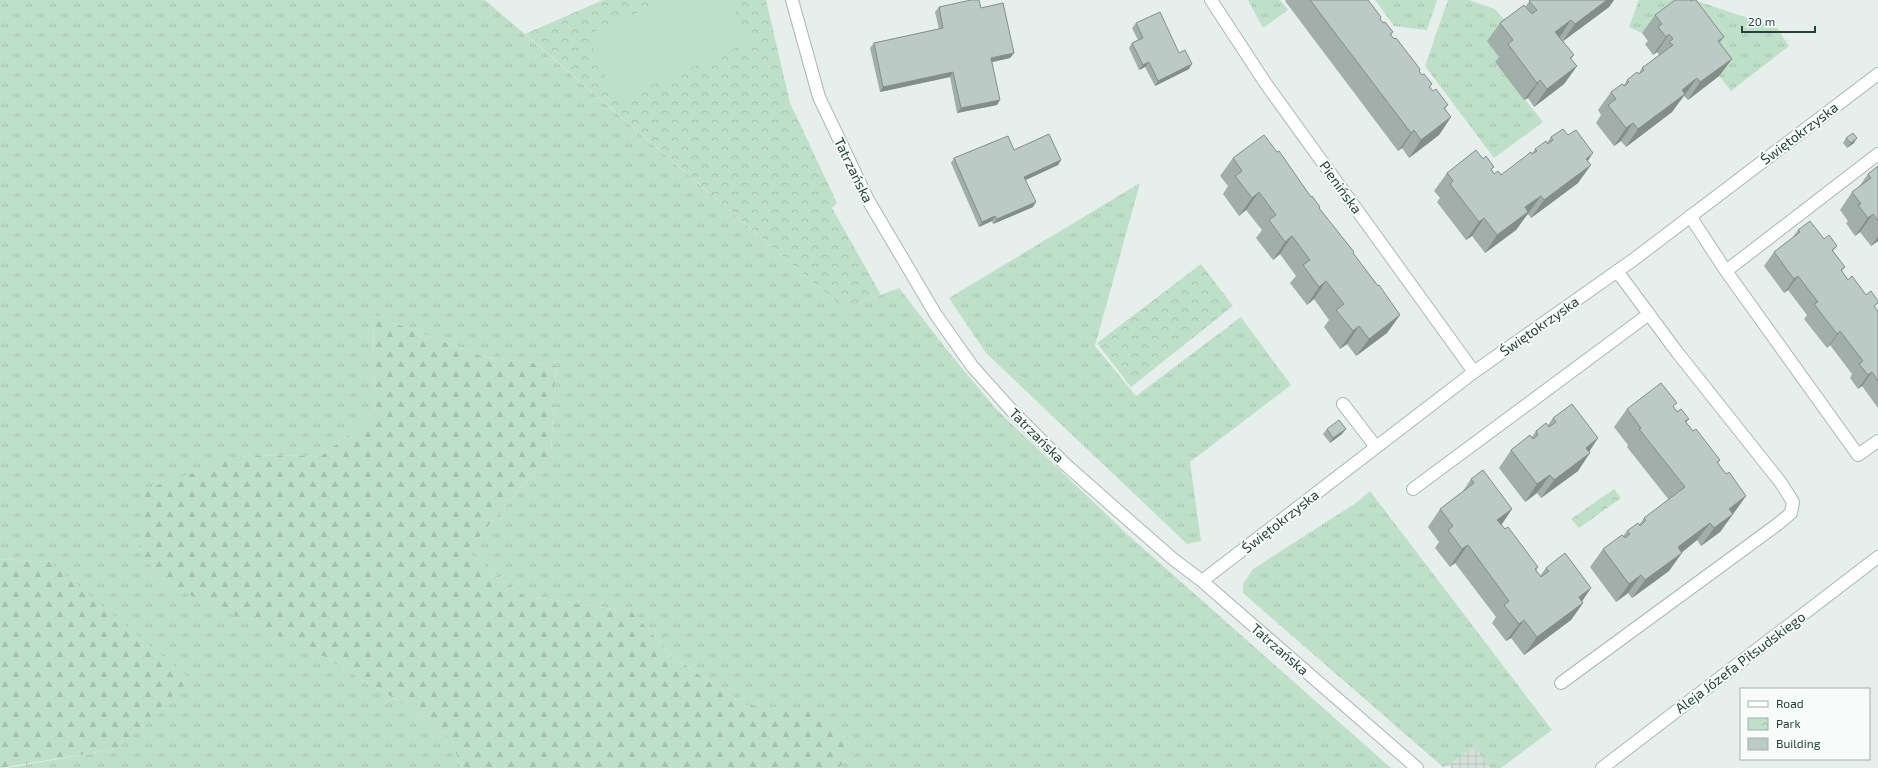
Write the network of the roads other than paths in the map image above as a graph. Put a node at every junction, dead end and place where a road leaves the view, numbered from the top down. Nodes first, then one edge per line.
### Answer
1 (792, 0) edge
2 (1211, 0) edge
3 (1878, 74) edge
4 (1878, 154) edge
5 (1690, 216) junction
6 (1617, 271) junction
7 (1726, 271) junction
8 (1649, 314) junction
9 (1474, 372) junction
10 (1343, 404) dead end
11 (1878, 441) edge
12 (1376, 447) junction
13 (1413, 489) dead end
14 (1878, 557) edge
15 (1202, 581) junction
16 (1561, 683) dead end
17 (1417, 768) edge
18 (1602, 768) edge

1 - 15 street, Tatrzańska
2 - 9 street, Pienińska
3 - 5 street, Świętokrzyska
4 - 7 street
5 - 6 street, Świętokrzyska
5 - 7 street
6 - 8 street
6 - 9 street, Świętokrzyska
7 - 11 street
8 - 13 street
8 - 16 street
9 - 12 street, Świętokrzyska
10 - 12 street
12 - 15 street, Świętokrzyska
14 - 18 street, Aleja Józefa Piłsudskiego
15 - 17 street, Tatrzańska

